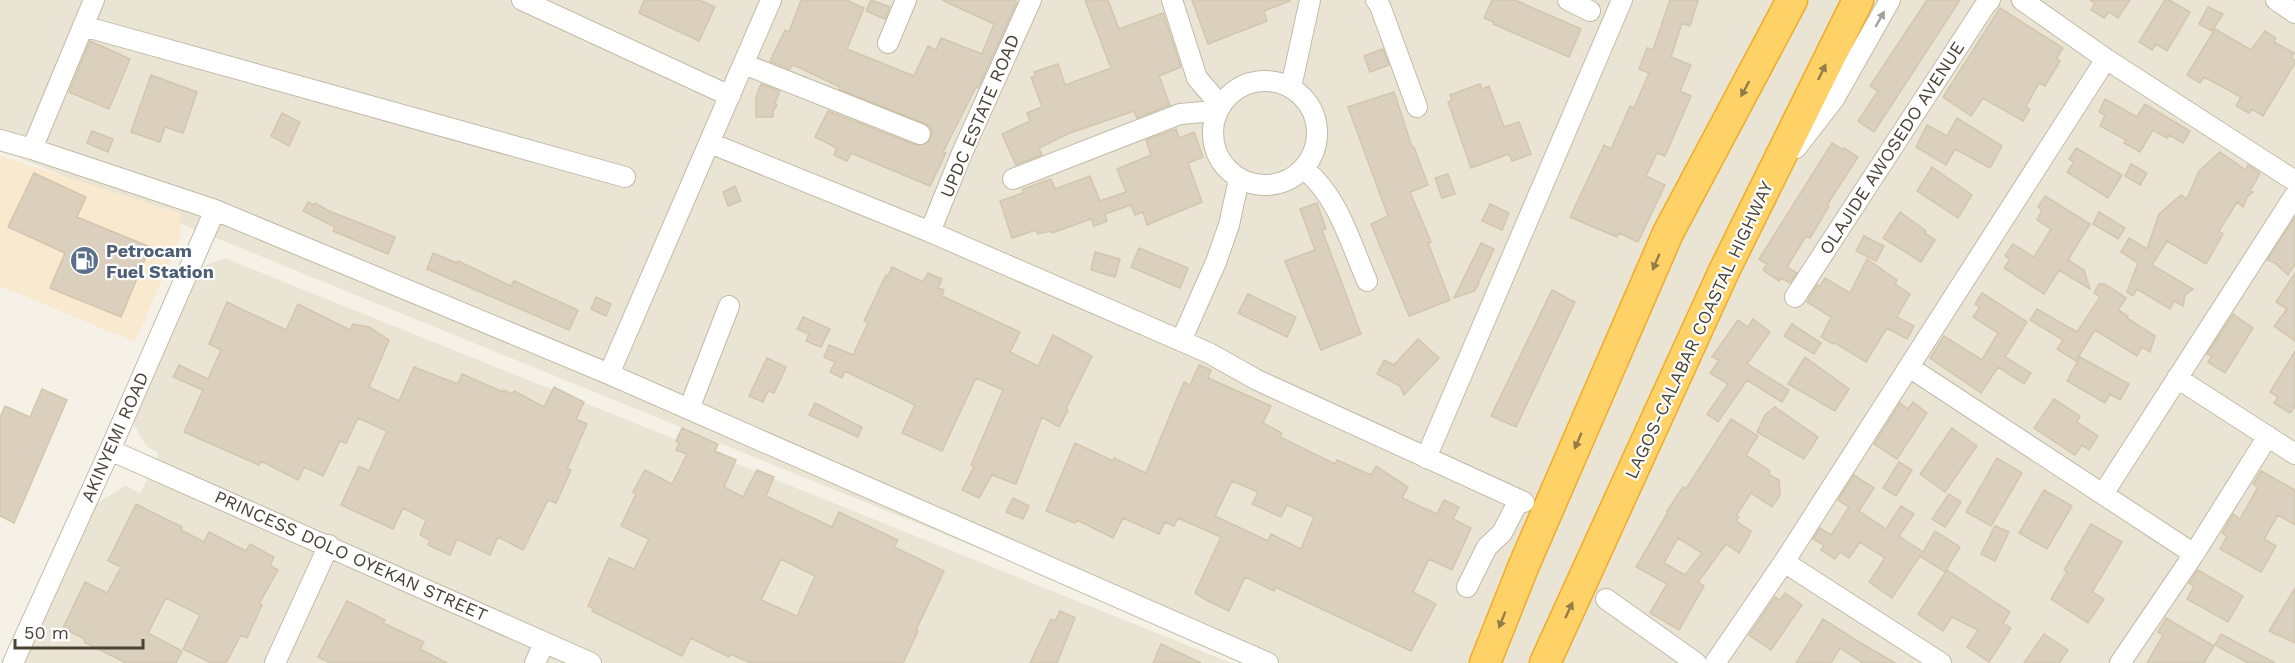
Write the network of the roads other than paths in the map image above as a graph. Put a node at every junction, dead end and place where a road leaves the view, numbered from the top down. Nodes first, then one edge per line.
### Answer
1 (94, 0) edge
2 (522, 0) edge
3 (771, 0) edge
4 (906, 0) edge
5 (1031, 0) edge
6 (1172, 0) edge
7 (1310, 0) edge
8 (1376, 0) edge
9 (1568, 0) edge
10 (1622, 0) edge
11 (1792, 0) edge
12 (1858, 0) edge
13 (1890, 0) edge
14 (1990, 0) edge
15 (2022, 0) edge
16 (2276, 0) edge
17 (1590, 10) dead end
18 (2295, 13) edge
19 (82, 26) junction
20 (888, 43) dead end
21 (2106, 59) junction
22 (744, 64) junction
23 (1291, 87) junction
24 (730, 96) junction
25 (1417, 107) dead end
26 (1219, 110) junction
27 (920, 134) dead end
28 (0, 140) edge
29 (710, 143) junction
30 (32, 149) junction
31 (1304, 168) junction
32 (625, 177) dead end
33 (1014, 179) dead end
34 (1239, 179) junction
35 (2295, 181) edge
36 (1765, 189) junction
37 (2295, 195) edge
38 (215, 210) junction
39 (928, 231) junction
40 (1367, 282) dead end
41 (1795, 297) dead end
42 (729, 306) dead end
43 (1180, 341) junction
44 (1909, 367) junction
45 (609, 374) junction
46 (2177, 378) junction
47 (689, 409) junction
48 (2268, 436) junction
49 (110, 450) junction
50 (2295, 454) edge
51 (1426, 458) junction
52 (2103, 494) junction
53 (329, 545) junction
54 (2194, 554) junction
55 (1785, 562) junction
56 (1467, 587) dead end
57 (1606, 599) dead end
58 (544, 643) junction
59 (13, 663) edge
60 (274, 663) edge
61 (535, 663) edge
62 (591, 663) edge
63 (1268, 663) edge
64 (1485, 663) edge
65 (1545, 663) edge
66 (1696, 663) edge
67 (1715, 663) edge
68 (1941, 663) edge
69 (2120, 663) edge

1 - 19 street
2 - 24 street
3 - 22 street
4 - 20 street
5 - 39 street, UPDC ESTATE ROAD
6 - 26 street
7 - 23 street
8 - 25 street
9 - 17 street
10 - 51 street
11 -> 64 highway
36 -> 12 highway, LAGOS-CALABAR COASTAL HIGHWAY
36 -> 13 street
14 - 41 street, OLAJIDE AWOSEDO AVENUE
15 - 21 street
16 - 18 street
19 - 30 street
19 - 32 street
21 - 35 street
21 - 44 street
22 - 24 street
22 - 27 street
23 - 26 street
23 - 31 street
24 - 29 street
26 - 33 street
26 - 34 street
28 - 30 street
29 - 39 street
29 - 45 street
30 - 38 street
31 - 34 street
31 - 40 street
34 - 43 street
65 -> 36 highway, LAGOS-CALABAR COASTAL HIGHWAY
37 - 46 street
38 - 45 street
38 - 49 street, AKINYEMI ROAD
39 - 43 street
42 - 47 street
43 - 51 street
44 - 52 street
44 - 55 street
45 - 47 street
46 - 48 street
46 - 52 street
47 - 63 street
48 - 50 street
48 - 54 street
49 - 53 street, PRINCESS DOLO OYEKAN STREET
49 - 59 street, AKINYEMI ROAD
51 - 56 street
52 - 54 street
53 - 58 street, PRINCESS DOLO OYEKAN STREET
53 - 60 street
54 - 69 street
55 - 67 street
55 - 68 street
57 - 66 street
58 - 61 street
58 - 62 street, PRINCESS DOLO OYEKAN STREET

